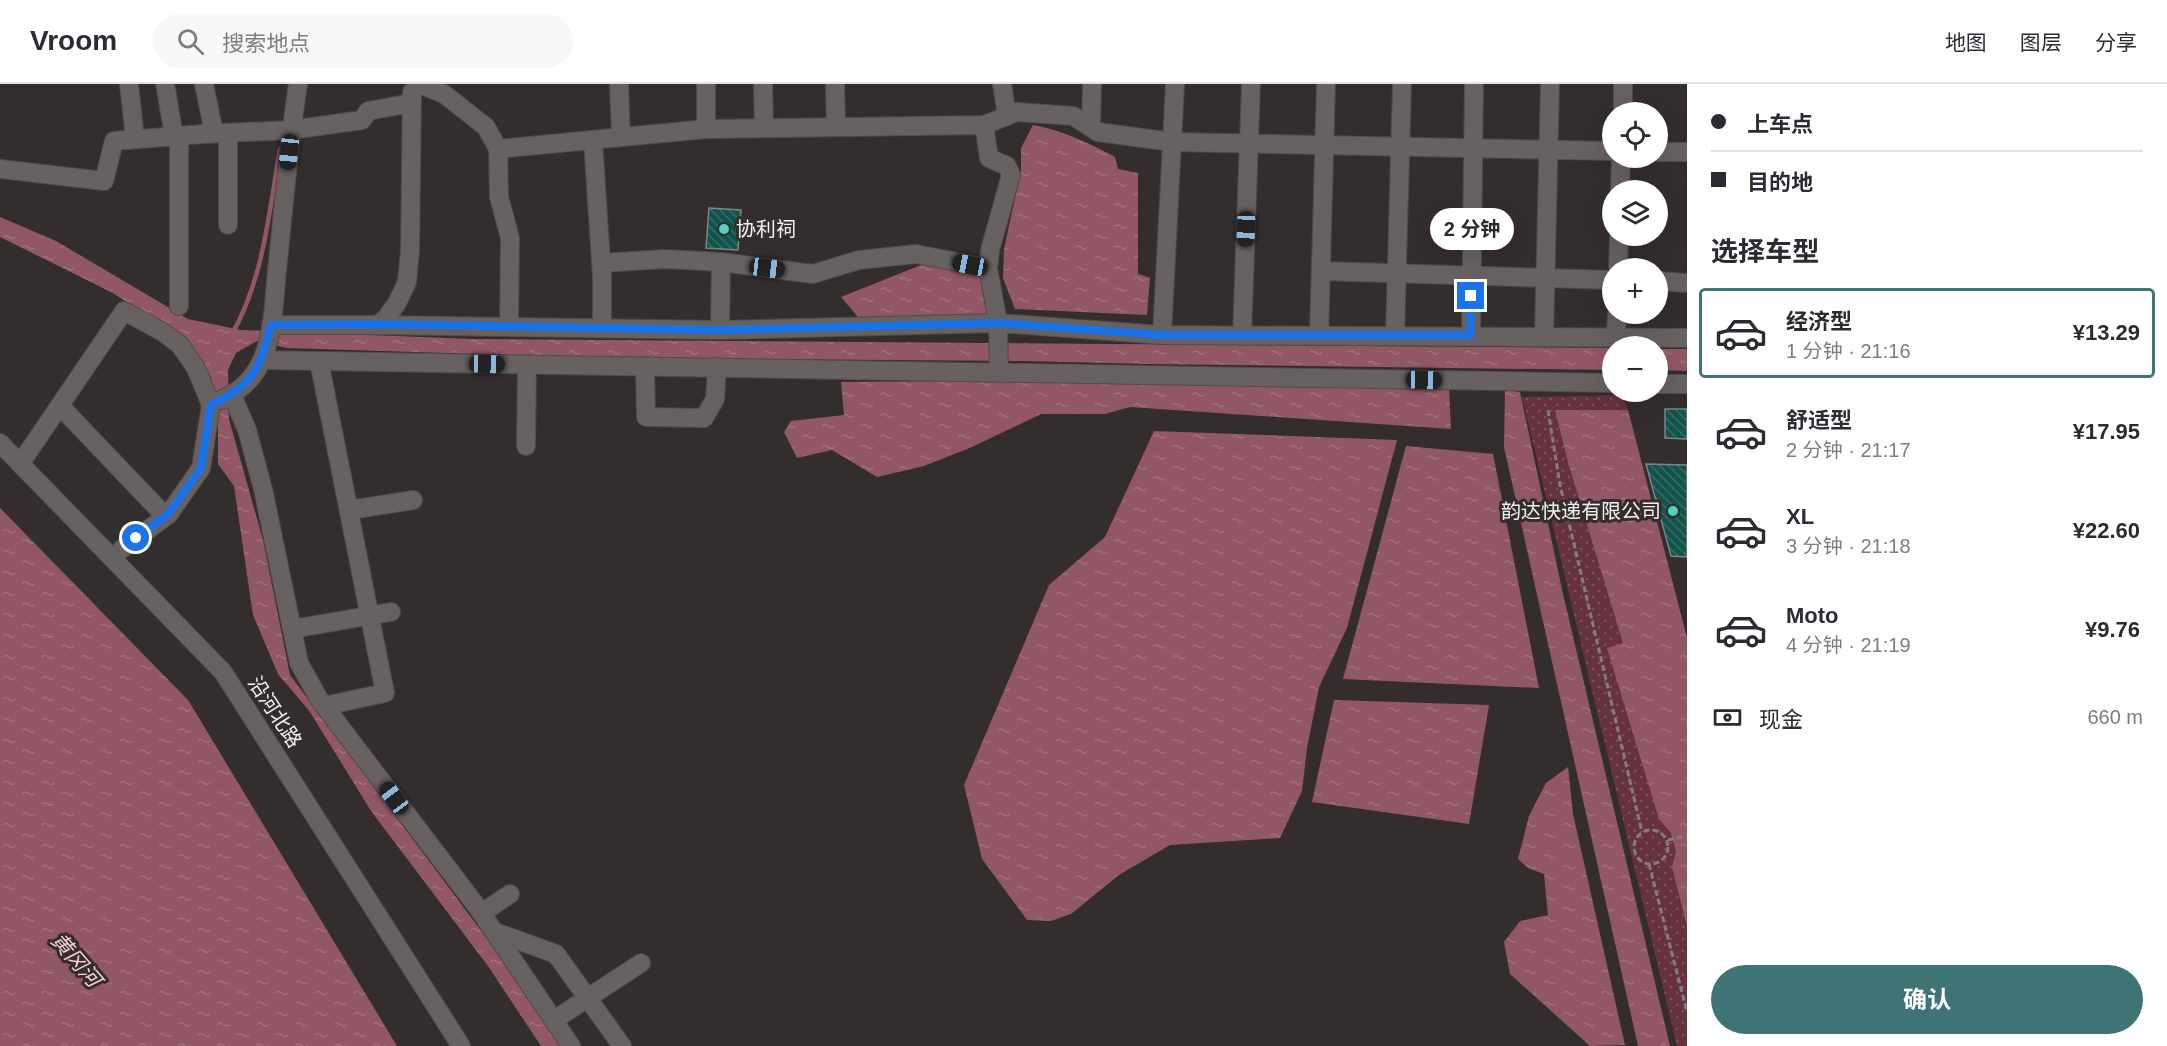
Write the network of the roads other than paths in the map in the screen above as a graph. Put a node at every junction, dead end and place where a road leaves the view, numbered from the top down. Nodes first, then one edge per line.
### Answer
1 (129, 84) edge
2 (165, 84) edge
3 (204, 84) edge
4 (298, 84) edge
5 (619, 84) edge
6 (706, 84) edge
7 (763, 84) edge
8 (835, 84) edge
9 (1002, 84) edge
10 (1092, 84) edge
11 (1175, 84) edge
12 (1251, 84) edge
13 (1326, 84) edge
14 (1402, 84) edge
15 (1474, 84) edge
16 (1550, 84) edge
17 (1623, 84) edge
18 (421, 85) edge
19 (1623, 102) edge
20 (412, 104) junction
21 (1006, 116) junction
22 (984, 125) junction
23 (836, 127) junction
24 (1090, 127) junction
25 (764, 128) junction
26 (706, 129) junction
27 (291, 130) junction
28 (221, 133) junction
29 (177, 136) junction
30 (621, 137) junction
31 (135, 139) junction
32 (593, 140) junction
33 (1172, 142) junction
34 (1249, 143) junction
35 (1325, 143) junction
36 (1401, 145) junction
37 (1473, 147) junction
38 (498, 148) junction
39 (1548, 149) junction
40 (1602, 151) edge
41 (1668, 152) edge
42 (1687, 152) edge
43 (0, 169) edge
44 (228, 225) dead end
45 (721, 262) junction
46 (601, 263) junction
47 (988, 268) junction
48 (1320, 271) junction
49 (1397, 273) junction
50 (1471, 276) junction
51 (1545, 278) junction
52 (1602, 280) edge
53 (1668, 281) edge
54 (1687, 282) edge
55 (179, 306) dead end
56 (998, 323) junction
57 (378, 324) junction
58 (271, 325) junction
59 (509, 327) junction
60 (602, 328) junction
61 (720, 330) junction
62 (1162, 335) junction
63 (1470, 335) junction
64 (1242, 336) junction
65 (1319, 336) junction
66 (1395, 336) junction
67 (1544, 337) junction
68 (1602, 337) edge
69 (1668, 338) edge
70 (1687, 338) edge
71 (262, 360) junction
72 (320, 361) junction
73 (527, 364) junction
74 (645, 366) junction
75 (717, 367) junction
76 (999, 372) junction
77 (1602, 383) edge
78 (1668, 384) edge
79 (1687, 384) edge
80 (232, 395) junction
81 (211, 405) junction
82 (60, 406) junction
83 (0, 443) edge
84 (526, 446) dead end
85 (20, 464) junction
86 (413, 500) dead end
87 (350, 510) junction
88 (165, 516) junction
89 (122, 549) dead end
90 (391, 612) dead end
91 (292, 629) junction
92 (324, 706) junction
93 (510, 894) dead end
94 (482, 913) junction
95 (495, 932) junction
96 (641, 963) dead end
97 (554, 1020) junction
98 (461, 1046) edge
99 (571, 1046) edge
100 (622, 1046) edge

1 - 31 street
2 - 29 street
3 - 28 street
4 - 27 street
5 - 30 street
6 - 26 street
7 - 25 street
8 - 23 street
9 - 21 street
10 - 24 street
11 - 33 street
12 - 34 street
13 - 35 street
14 - 36 street
15 - 37 street
16 - 39 street
17 - 19 street
18 - 20 street
18 - 38 street
20 - 27 street
20 - 57 street
21 - 22 street
21 - 24 street
22 - 23 street
22 - 47 street
23 - 25 street
24 - 33 street
25 - 26 street
26 - 30 street
27 - 28 street
27 - 58 street
28 - 29 street
28 - 44 street
29 - 31 street
29 - 55 street
30 - 32 street
31 - 43 street
32 - 38 street
32 - 46 street
33 - 34 street
33 - 62 street
34 - 35 street
34 - 64 street
35 - 36 street
35 - 48 street
36 - 37 street
36 - 49 street
37 - 39 street
37 - 50 street
38 - 59 street
39 - 40 street
39 - 51 street
41 - 42 street
45 - 46 street
45 - 47 street
45 - 61 street
46 - 60 street
47 - 56 street
48 - 49 street
48 - 65 street
49 - 50 street
49 - 66 street
50 - 51 street
50 - 63 street
51 - 52 street
51 - 67 street
53 - 54 street
56 - 61 street
56 - 62 street
56 - 76 street
57 - 58 street
57 - 59 street
58 - 71 street
59 - 60 street
60 - 61 street
62 - 64 street
63 - 66 street
63 - 67 street
64 - 65 street
65 - 66 street
67 - 68 street
69 - 70 street
71 - 72 street
71 - 80 street
72 - 73 street
72 - 87 street
73 - 74 street
73 - 84 street
74 - 75 street
74 - 75 street
75 - 76 street
76 - 77 street
78 - 79 street
80 - 81 street
80 - 91 street
81 - 82 street
81 - 88 street
82 - 85 street
82 - 88 street
83 - 85 street, 沿河北路
85 - 98 street, 沿河北路
86 - 87 street
87 - 92 street
88 - 89 street
90 - 91 street
91 - 92 street
92 - 94 street
93 - 94 street
94 - 95 street
95 - 97 street
95 - 100 street
96 - 97 street
97 - 99 street

